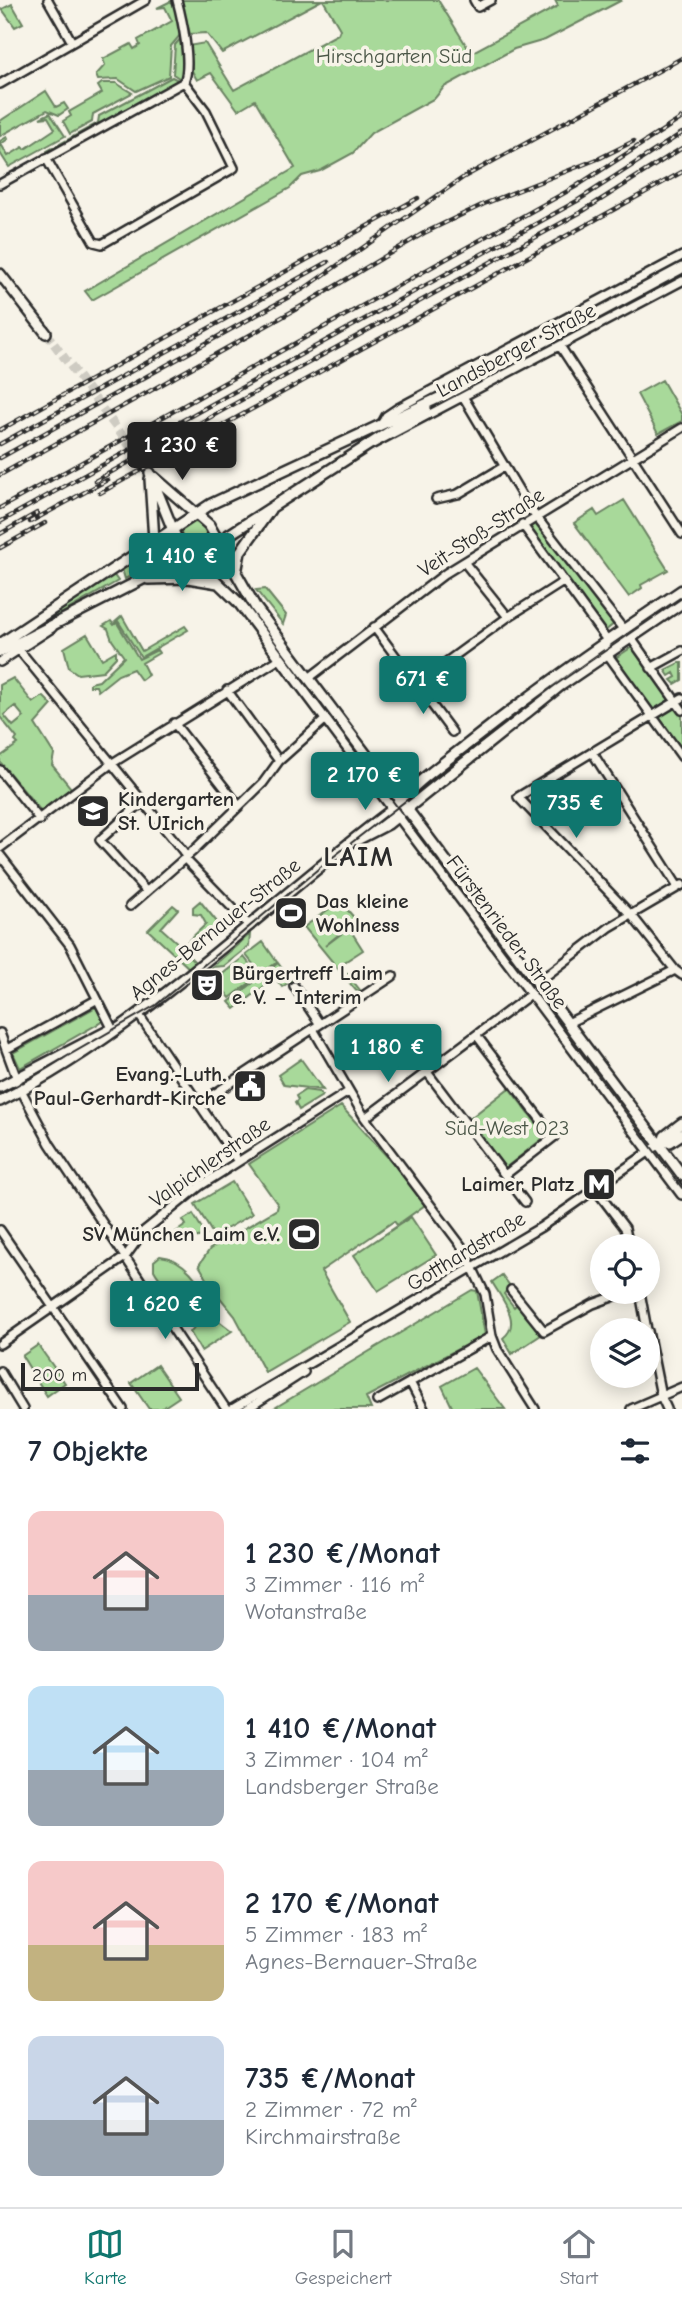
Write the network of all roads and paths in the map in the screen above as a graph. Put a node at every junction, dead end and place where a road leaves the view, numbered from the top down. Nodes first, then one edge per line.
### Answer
1 (48, 0) edge
2 (146, 0) edge
3 (177, 0) edge
4 (474, 0) edge
5 (491, 0) edge
6 (72, 42) junction
7 (184, 82) junction
8 (0, 83) edge
9 (46, 158) junction
10 (0, 184) edge
11 (682, 256) edge
12 (682, 268) edge
13 (0, 274) edge
14 (682, 281) edge
15 (565, 319) junction
16 (570, 328) junction
17 (46, 334) tunnel mouth
18 (560, 346) junction
19 (455, 384) junction
20 (445, 395) junction
21 (464, 398) junction
22 (381, 425) junction
23 (682, 428) edge
24 (366, 446) junction
25 (633, 457) junction
26 (505, 466) junction
27 (150, 474) junction
28 (436, 499) dead end
29 (274, 505) junction
30 (196, 513) junction
31 (537, 516) junction
32 (522, 524) junction
33 (171, 529) junction
34 (682, 534) edge
35 (154, 540) junction
36 (219, 541) junction
37 (190, 556) junction
38 (464, 562) junction
39 (235, 575) junction
40 (147, 579) junction
41 (564, 582) junction
42 (220, 584) junction
43 (682, 590) edge
44 (682, 603) edge
45 (508, 617) junction
46 (59, 622) junction
47 (374, 627) junction
48 (623, 629) junction
49 (631, 638) junction
50 (606, 639) junction
51 (1, 643) edge
52 (20, 650) junction
53 (682, 651) edge
54 (0, 652) edge
55 (608, 654) junction
56 (281, 657) junction
57 (0, 662) edge
58 (651, 668) junction
59 (309, 678) junction
60 (416, 684) junction
61 (227, 690) junction
62 (679, 700) edge
63 (682, 710) edge
64 (652, 715) junction
65 (327, 718) junction
66 (174, 723) junction
67 (452, 732) dead end
68 (592, 752) junction
69 (682, 757) edge
70 (279, 761) junction
71 (111, 764) junction
72 (0, 770) edge
73 (399, 797) junction
74 (141, 803) junction
75 (239, 806) junction
76 (393, 807) junction
77 (408, 809) junction
78 (399, 815) junction
79 (40, 820) junction
80 (352, 842) junction
81 (0, 848) edge
82 (0, 855) edge
83 (185, 856) junction
84 (680, 886) edge
85 (146, 891) junction
86 (130, 906) dead end
87 (629, 915) junction
88 (250, 926) junction
89 (678, 972) edge
90 (393, 976) dead end
91 (541, 980) junction
92 (294, 986) dead end
93 (531, 994) junction
94 (96, 1000) junction
95 (136, 1016) junction
96 (568, 1024) junction
97 (316, 1026) junction
98 (112, 1028) junction
99 (0, 1033) edge
100 (477, 1036) junction
101 (7, 1049) junction
102 (427, 1073) junction
103 (18, 1077) junction
104 (0, 1087) edge
105 (21, 1090) junction
106 (348, 1092) junction
107 (0, 1101) edge
108 (199, 1104) junction
109 (365, 1118) junction
110 (682, 1123) edge
111 (682, 1133) edge
112 (661, 1143) junction
113 (649, 1151) junction
114 (237, 1160) junction
115 (505, 1175) junction
116 (682, 1175) edge
117 (596, 1190) junction
118 (682, 1194) edge
119 (525, 1202) dead end
120 (0, 1230) edge
121 (626, 1234) edge
122 (125, 1257) junction
123 (474, 1268) junction
124 (511, 1290) dead end
125 (593, 1304) edge
126 (52, 1308) junction
127 (492, 1336) junction
128 (0, 1344) edge
129 (318, 1361) junction
130 (0, 1371) edge
131 (410, 1382) junction
132 (682, 1387) edge
133 (659, 1388) edge
134 (661, 1396) junction
135 (376, 1401) dead end
136 (18, 1407) edge
137 (123, 1409) edge
138 (226, 1409) edge
139 (232, 1409) edge
140 (247, 1409) edge
141 (425, 1409) edge
142 (535, 1409) edge
143 (631, 1409) edge
144 (667, 1409) edge

1 - 6 street
2 - 6 street
3 - 7 street
4 - 5 street
6 - 8 street
7 - 9 street
7 - 9 street
9 - 10 street
11 - 15 street, Landsberger Straße
12 - 16 main road, Landsberger Straße
13 - 17 main road
14 - 18 street, Landsberger Straße
15 - 16 street
15 - 19 street, Landsberger Straße
16 - 19 main road, Landsberger Straße
18 - 21 street, Landsberger Straße
18 - 25 street
19 - 20 main road, Landsberger Straße
19 - 22 street, Landsberger Straße
20 - 22 main road, Landsberger Straße
20 - 24 main road, Landsberger Straße
21 - 24 street, Landsberger Straße
21 - 26 street
22 - 30 main road, Landsberger Straße
23 - 25 street, Veit-Stoß-Straße
24 - 29 main road, Landsberger Straße
25 - 31 street, Veit-Stoß-Straße
25 - 34 street
26 - 28 street
26 - 31 street
27 - 30 main road, Fürstenrieder Straße
27 - 33 main road, Fürstenrieder Straße
27 - 35 main road
29 - 36 main road, Landsberger Straße
29 - 39 main road
30 - 33 main road, Landsberger Straße
30 - 36 main road, Fürstenrieder Straße
31 - 32 street, Veit-Stoß-Straße
31 - 48 street
32 - 38 street, Veit-Stoß-Straße
32 - 41 street
33 - 35 main road, Landsberger Straße
33 - 37 main road, Fürstenrieder Straße
35 - 51 main road, Landsberger Straße
36 - 37 main road, Landsberger Straße
36 - 39 main road, Fürstenrieder Straße
37 - 40 main road, Landsberger Straße
37 - 42 main road, Fürstenrieder Straße
38 - 45 street
38 - 47 street, Veit-Stoß-Straße
39 - 59 main road, Fürstenrieder Straße
40 - 42 main road
40 - 46 main road, Landsberger Straße
41 - 45 street
41 - 50 street
42 - 56 main road, Fürstenrieder Straße
43 - 48 main road, Agnes-Bernauer-Straße
44 - 49 main road, Agnes-Bernauer-Straße
45 - 60 street
46 - 52 street, Landsberger Straße
46 - 54 main road, Landsberger Straße
47 - 59 street, Veit-Stoß-Straße
47 - 60 street
48 - 50 main road, Agnes-Bernauer-Straße
49 - 55 main road, Agnes-Bernauer-Straße
49 - 58 street
50 - 55 street
50 - 73 main road, Agnes-Bernauer-Straße
52 - 57 street, Landsberger Straße
52 - 71 street
53 - 58 street
55 - 64 street
55 - 77 main road, Agnes-Bernauer-Straße
56 - 61 street
56 - 65 main road, Fürstenrieder Straße
58 - 62 street
59 - 73 main road, Fürstenrieder Straße
60 - 67 street
61 - 66 street
61 - 70 street
62 - 63 street
62 - 64 street
64 - 68 street
64 - 69 street
65 - 70 street
65 - 76 main road, Fürstenrieder Straße
66 - 71 street
66 - 75 street
68 - 84 street
68 - 87 street
70 - 75 street
71 - 74 street
71 - 79 street
72 - 79 street
73 - 76 main road, Agnes-Bernauer-Straße
73 - 77 main road, Fürstenrieder Straße
74 - 83 street
74 - 85 street
75 - 83 street
76 - 78 main road, Fürstenrieder Straße
76 - 80 main road, Agnes-Bernauer-Straße
77 - 78 main road, Agnes-Bernauer-Straße
77 - 91 main road, Fürstenrieder Straße
78 - 80 main road, Agnes-Bernauer-Straße
78 - 93 main road, Fürstenrieder Straße
79 - 81 street
80 - 88 main road, Agnes-Bernauer-Straße
82 - 94 street
83 - 85 street
83 - 88 street
84 - 87 street
85 - 86 street
87 - 89 street
87 - 91 street
88 - 95 main road, Agnes-Bernauer-Straße
89 - 96 street
90 - 97 street
91 - 96 main road, Fürstenrieder Straße
92 - 97 street
93 - 100 street
93 - 113 main road, Fürstenrieder Straße
94 - 98 street
94 - 101 street
95 - 98 main road, Agnes-Bernauer-Straße
95 - 105 main road, Agnes-Bernauer-Straße
95 - 108 street
96 - 112 main road, Fürstenrieder Straße
97 - 106 street
97 - 108 street
98 - 103 main road, Agnes-Bernauer-Straße
99 - 101 street
100 - 102 street
100 - 115 street
101 - 103 street
102 - 109 street
102 - 115 street
103 - 104 main road, Agnes-Bernauer-Straße
103 - 105 street
105 - 107 main road, Agnes-Bernauer-Straße
105 - 122 street
106 - 109 street
106 - 114 street, Valpichlerstraße
108 - 114 street
109 - 123 street
110 - 112 main road, Gotthardstraße
111 - 112 main road, Gotthardstraße
112 - 113 street, Gotthardstraße
112 - 116 main road, Fürstenrieder Straße
113 - 117 street, Gotthardstraße
113 - 118 main road, Fürstenrieder Straße
114 - 122 street, Valpichlerstraße
115 - 119 street
117 - 121 street
117 - 123 street, Gotthardstraße
120 - 126 street
122 - 126 street, Valpichlerstraße
122 - 138 street
123 - 127 street
123 - 129 street, Gotthardstraße
124 - 125 street
126 - 128 street, Valpichlerstraße
126 - 137 street
127 - 131 street
127 - 142 street
129 - 139 street, Gotthardstraße
129 - 140 street, Gotthardstraße
130 - 136 street
131 - 135 street
131 - 141 street
132 - 134 street
133 - 134 street
134 - 143 street
134 - 144 street

